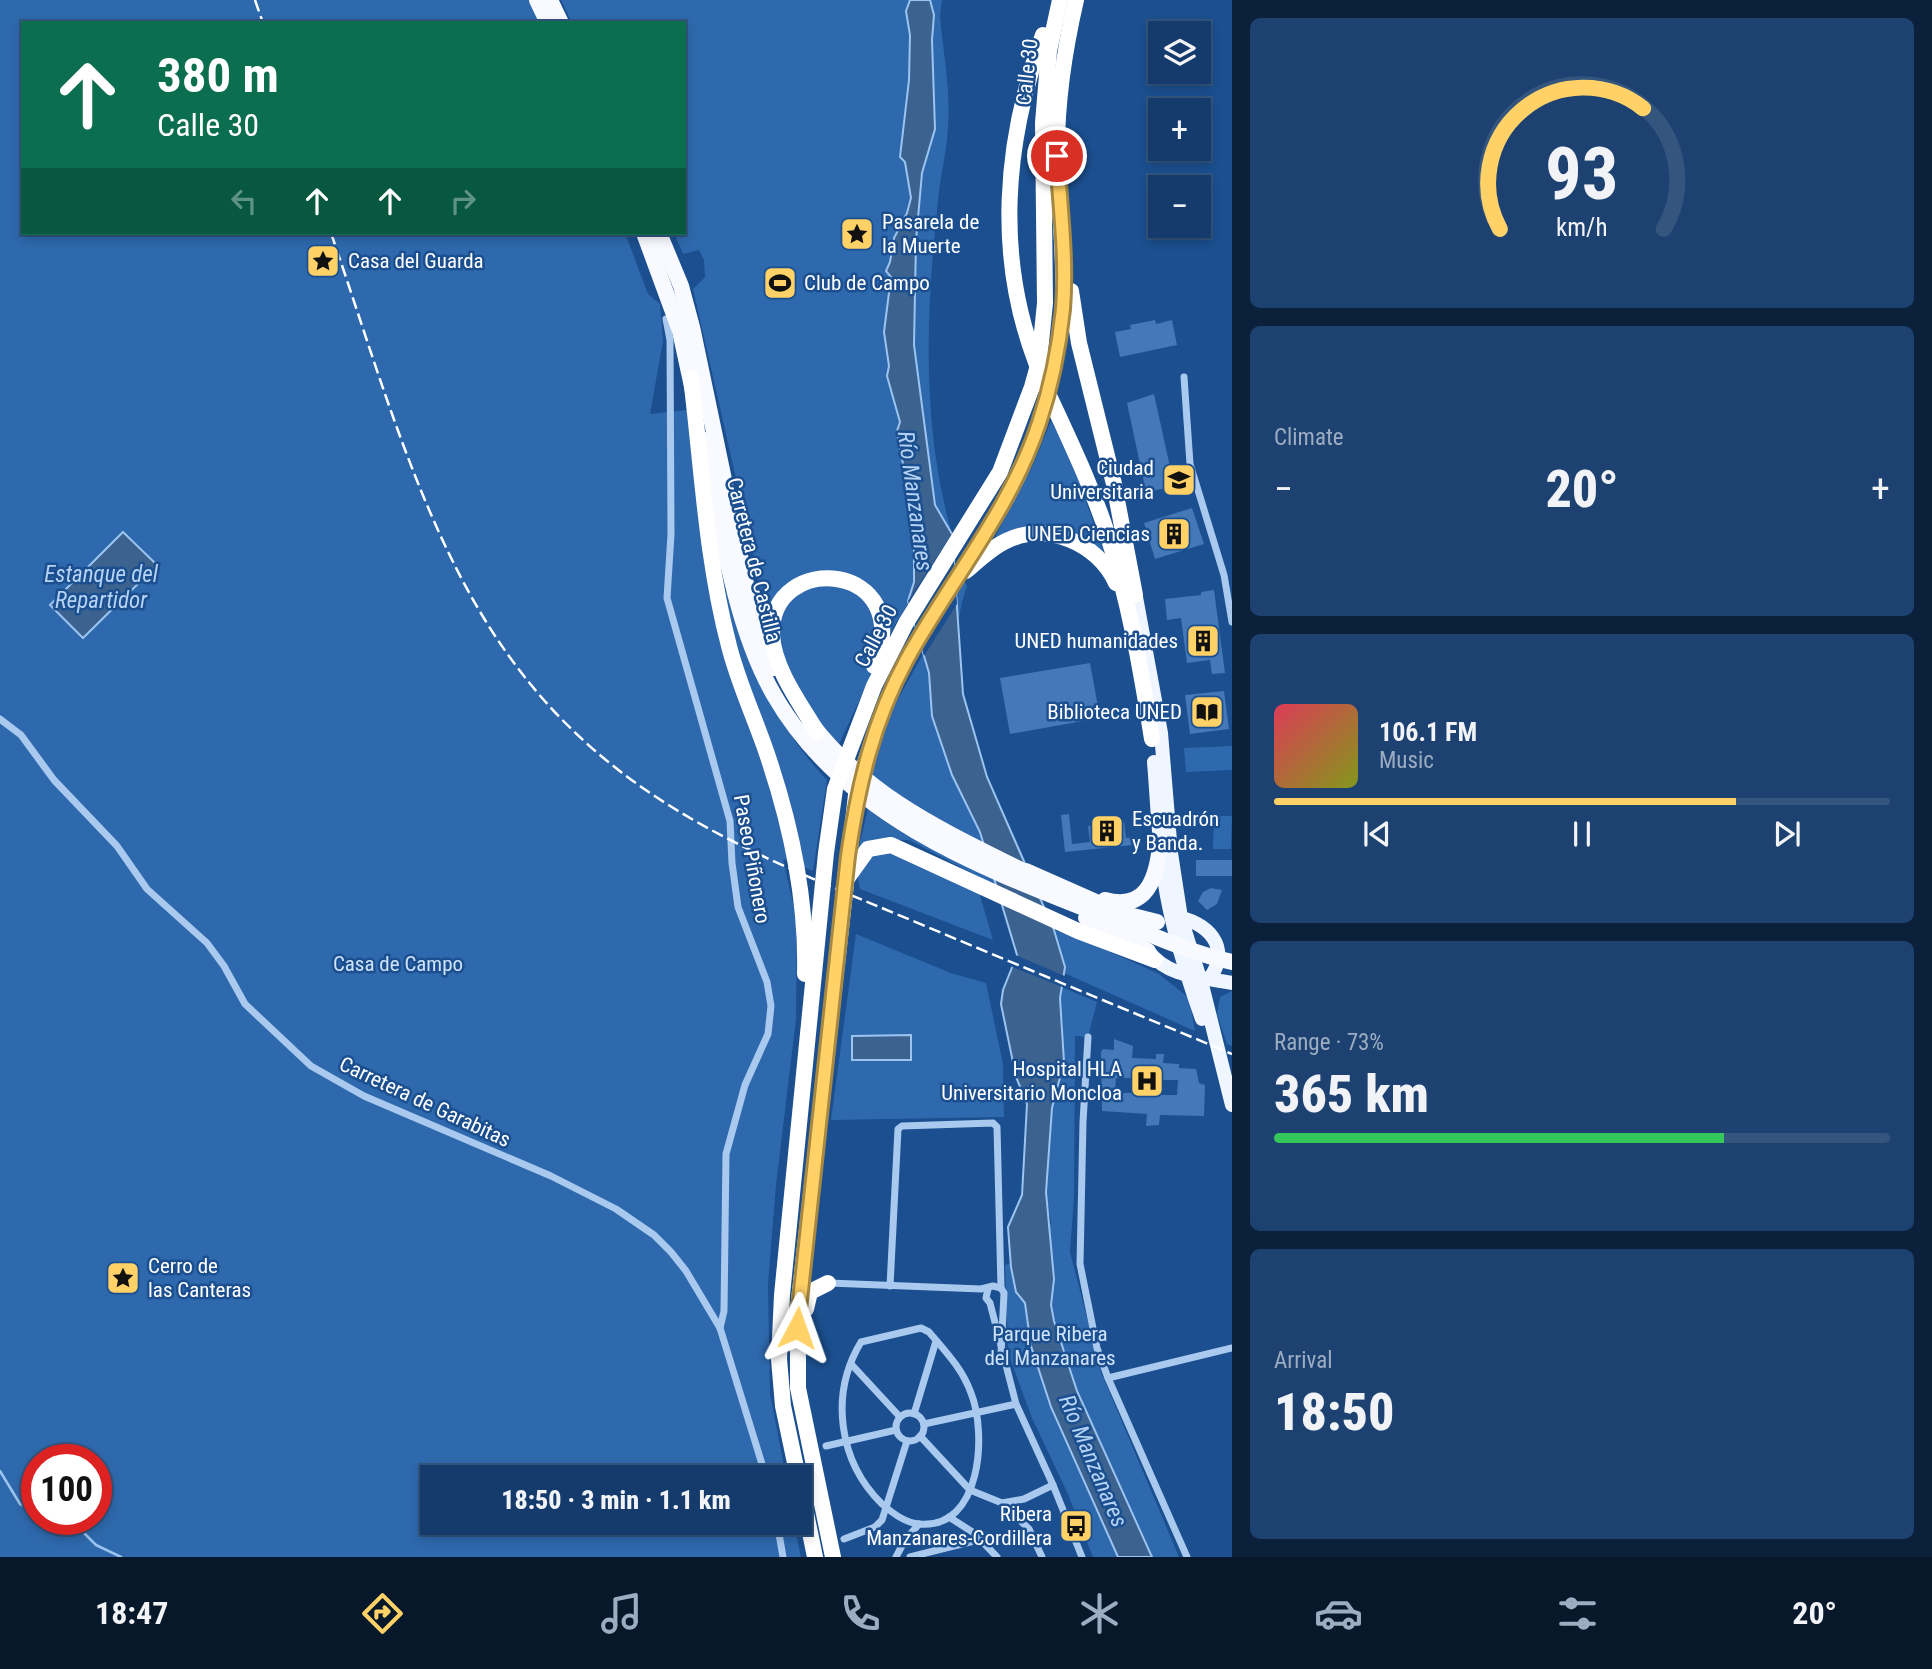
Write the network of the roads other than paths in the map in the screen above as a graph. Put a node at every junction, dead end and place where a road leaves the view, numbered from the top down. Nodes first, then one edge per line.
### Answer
1 (537, 0) edge
2 (550, 0) edge
3 (1076, 0) edge
4 (1059, 2) edge
5 (547, 21) edge
6 (560, 21) edge
7 (1058, 171) junction
8 (645, 235) edge
9 (660, 235) edge
10 (666, 319) dead end
11 (1184, 377) dead end
12 (691, 378) junction
13 (956, 580) junction
14 (1136, 597) joint
15 (1232, 622) edge
16 (1134, 639) junction
17 (0, 719) edge
18 (1152, 739) joint
19 (818, 740) junction
20 (835, 789) junction
21 (1160, 847) junction
22 (971, 852) junction
23 (1009, 864) junction
24 (1016, 880) junction
25 (845, 883) junction
26 (1078, 892) junction
27 (1170, 919) junction
28 (1116, 920) junction
29 (1144, 933) junction
30 (1219, 940) junction
31 (1232, 949) edge
32 (1151, 955) junction
33 (1232, 962) edge
34 (1214, 978) edge
35 (1088, 1037) dead end
36 (1232, 1105) edge
37 (798, 1148) junction
38 (804, 1254) junction
39 (828, 1283) junction
40 (890, 1286) junction
41 (1001, 1288) junction
42 (988, 1289) junction
43 (1002, 1300) junction
44 (990, 1303) junction
45 (720, 1328) junction
46 (936, 1341) junction
47 (1232, 1348) edge
48 (1001, 1354) junction
49 (852, 1364) junction
50 (796, 1366) junction
51 (1108, 1378) junction
52 (1016, 1404) junction
53 (977, 1411) junction
54 (914, 1414) junction
55 (900, 1417) junction
56 (923, 1424) junction
57 (896, 1430) junction
58 (920, 1436) junction
59 (907, 1441) junction
60 (845, 1442) junction
61 (826, 1446) dead end
62 (762, 1465) edge
63 (795, 1465) edge
64 (1053, 1485) junction
65 (970, 1490) junction
66 (1002, 1503) junction
67 (887, 1508) junction
68 (949, 1517) junction
69 (919, 1524) junction
70 (779, 1535) edge
71 (810, 1535) edge
72 (844, 1539) dead end
73 (982, 1539) junction
74 (783, 1557) edge
75 (815, 1557) edge
76 (833, 1557) edge
77 (896, 1557) edge
78 (910, 1557) edge
79 (997, 1557) edge
80 (1042, 1557) edge
81 (1082, 1557) edge
82 (1187, 1557) edge

1 - 5 highway
2 - 6 highway
3 - 7 highway, Calle 30
4 - 16 highway
4 - 20 highway, Calle 30
7 - 13 highway, Calle 30
7 - 14 highway
8 - 12 highway, Carretera de Castilla
9 - 19 highway, Carretera de Castilla
10 - 45 street, Paseo Piñonero
11 - 15 street
12 - 19 highway, Carretera de Castilla
12 - 37 highway
13 - 16 highway
13 - 25 highway, Calle 30
14 - 27 main road
16 - 18 highway
17 - 45 street, Carretera de Garabitas
18 - 21 main road
19 - 20 highway
19 - 22 highway, Carretera de Castilla
20 - 37 highway, Calle 30
21 - 26 highway
21 - 27 main road
22 - 23 highway, Carretera de Castilla
22 - 24 highway, Carretera de Castilla
23 - 26 highway
23 - 28 highway, Carretera de Castilla
24 - 28 highway, Carretera de Castilla
24 - 32 highway
25 - 32 highway
25 - 38 highway, Calle 30
26 - 27 highway
27 - 30 main road
27 - 32 main road
27 - 34 main road
28 - 29 highway, Carretera de Castilla
29 - 33 highway
29 - 34 highway
30 - 31 main road
30 - 34 main road
32 - 34 main road
34 - 36 main road
35 - 51 street
37 - 63 highway
38 - 39 highway
38 - 50 highway, Calle 30
39 - 40 street
39 - 50 highway
40 - 41 street
40 - 42 street
41 - 42 street
41 - 43 street
42 - 44 street
43 - 44 street
43 - 48 street
44 - 48 street
45 - 62 street, Paseo Piñonero
46 - 49 street
46 - 53 street
46 - 54 street
47 - 51 street
48 - 52 street
49 - 55 street
49 - 60 street
50 - 76 highway
51 - 82 street
52 - 53 street
52 - 64 street
53 - 56 street
53 - 65 street
54 - 55 street
54 - 56 street
55 - 57 street
56 - 58 street
57 - 59 street
57 - 60 street
58 - 59 street
58 - 65 street
59 - 67 street
60 - 61 street
60 - 67 street
64 - 66 street
64 - 81 street
65 - 66 street
65 - 68 street
66 - 80 street
67 - 69 street
67 - 72 street
68 - 69 street
68 - 73 street
69 - 77 street
70 - 74 street
71 - 75 highway
73 - 78 street
73 - 79 street

